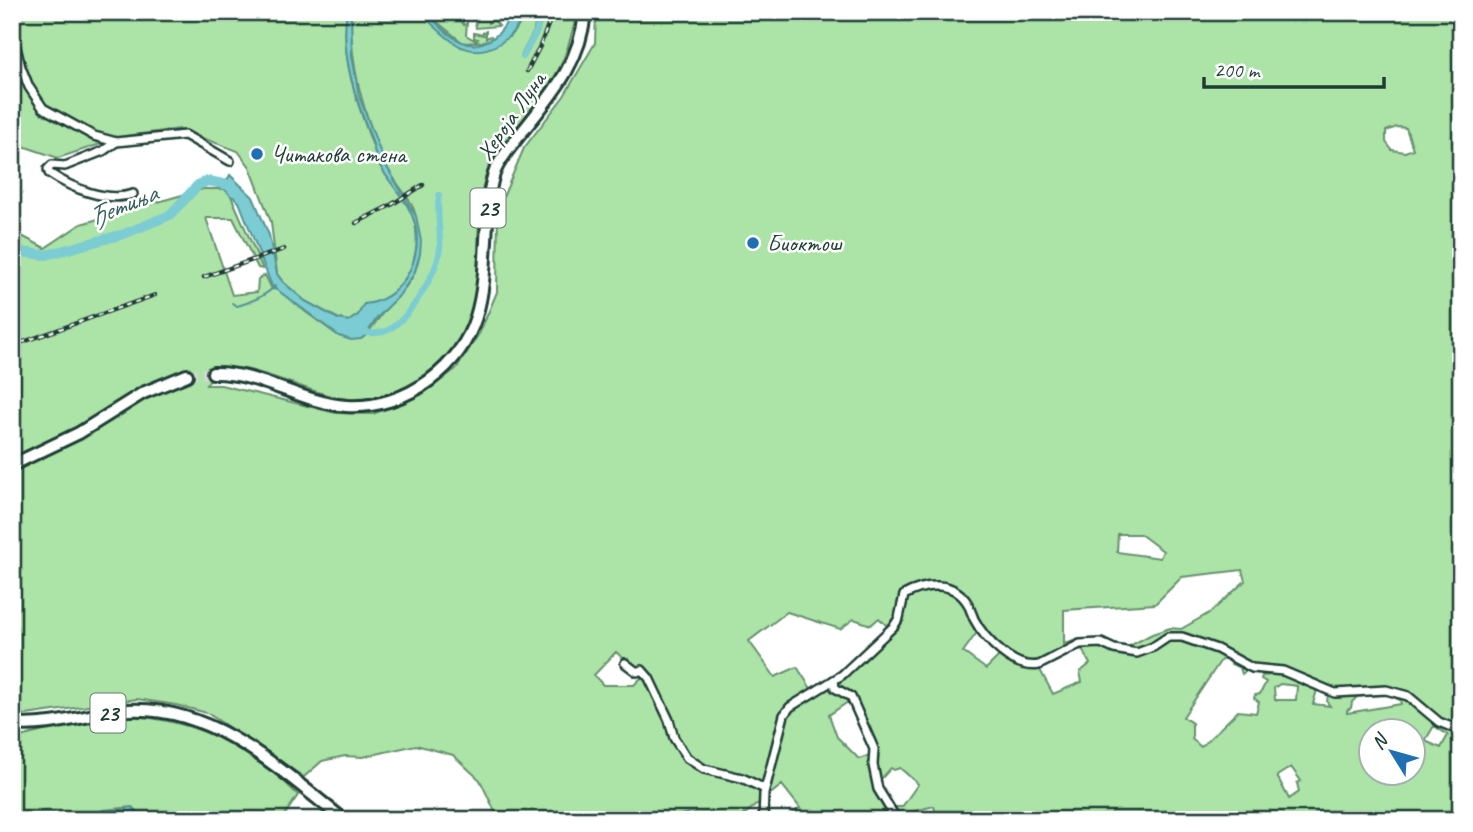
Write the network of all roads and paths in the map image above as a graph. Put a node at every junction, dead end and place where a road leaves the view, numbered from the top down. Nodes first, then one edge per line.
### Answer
1 (585, 12) edge
2 (12, 32) edge
3 (116, 142) junction
4 (230, 161) dead end
5 (133, 194) dead end
6 (213, 373) tunnel mouth
7 (187, 375) tunnel mouth
8 (12, 465) edge
9 (625, 663) dead end
10 (834, 680) junction
11 (12, 724) edge
12 (1461, 731) edge
13 (765, 789) junction
14 (344, 820) edge
15 (763, 820) edge
16 (897, 820) edge

1 - 6 main road, Хероја Луна / 23
2 - 3 street
3 - 4 street
3 - 5 street
7 - 8 main road
9 - 13 street
10 - 12 street
10 - 13 street
10 - 16 street
11 - 14 main road, 23
13 - 15 street

